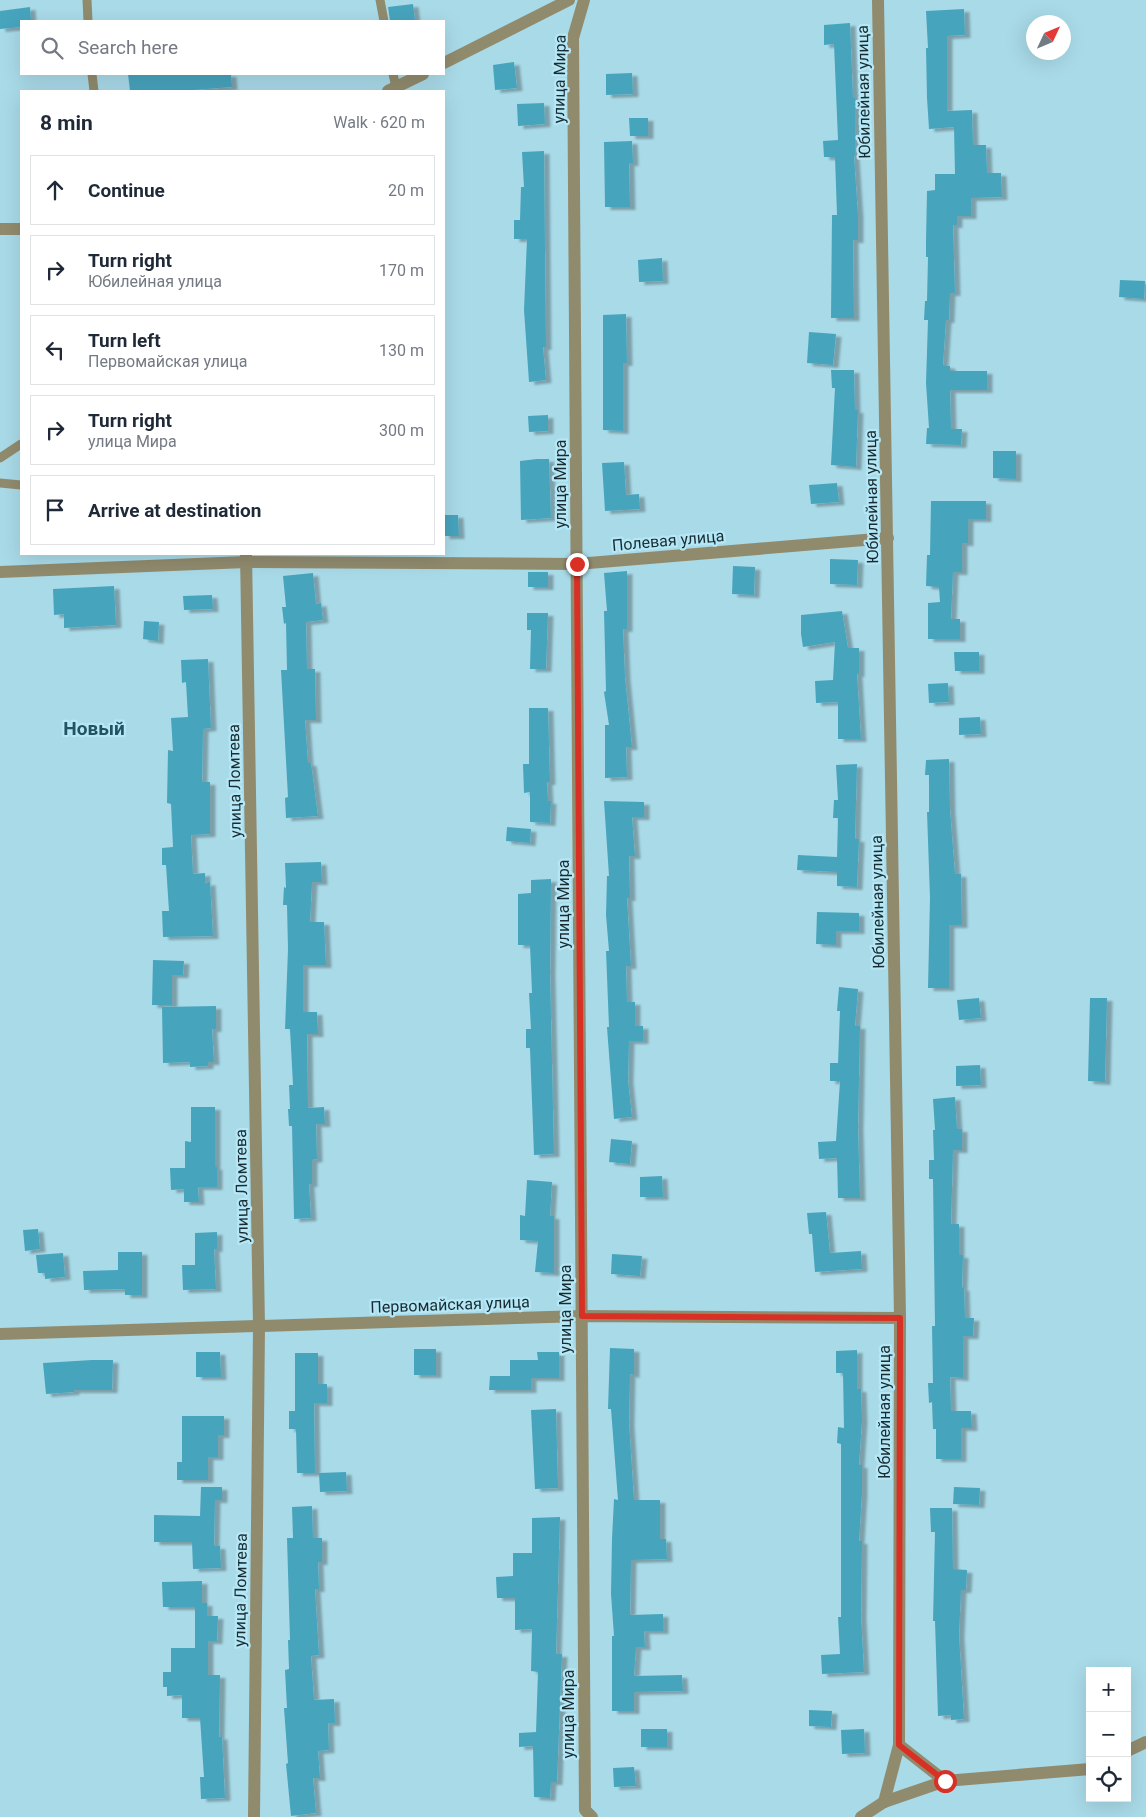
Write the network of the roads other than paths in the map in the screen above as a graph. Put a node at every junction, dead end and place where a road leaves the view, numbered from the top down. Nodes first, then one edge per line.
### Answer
1 (87, 0) edge
2 (380, 0) edge
3 (568, 0) edge
4 (584, 0) edge
5 (878, 0) edge
6 (88, 20) edge
7 (384, 20) edge
8 (445, 62) edge
9 (92, 75) edge
10 (393, 75) edge
11 (421, 75) edge
12 (392, 89) edge
13 (94, 90) edge
14 (0, 229) edge
15 (20, 229) edge
16 (20, 445) edge
17 (0, 458) edge
18 (0, 483) edge
19 (20, 485) edge
20 (888, 538) junction
21 (246, 558) edge
22 (577, 564) junction
23 (0, 572) edge
24 (582, 1316) junction
25 (900, 1318) junction
26 (259, 1327) junction
27 (0, 1334) edge
28 (1146, 1742) edge
29 (899, 1745) junction
30 (1131, 1749) edge
31 (1086, 1769) edge
32 (945, 1781) junction
33 (884, 1802) junction
34 (589, 1814) edge
35 (254, 1817) edge
36 (861, 1817) edge

1 - 6 lane
2 - 7 lane
3 - 8 street
4 - 22 street, улица Мира
5 - 20 street, Юбилейная улица
9 - 13 lane
10 - 12 lane
11 - 12 street
14 - 15 street
16 - 17 lane
18 - 19 lane
20 - 22 street, Полевая улица
20 - 25 street, Юбилейная улица
21 - 22 street, Полевая улица
21 - 23 street, Полевая улица
21 - 26 street, улица Ломтева
22 - 24 street, улица Мира
24 - 25 street, Первомайская улица
24 - 26 street, Первомайская улица
24 - 34 street, улица Мира
25 - 29 street, Юбилейная улица
26 - 27 street, Первомайская улица
26 - 35 street, улица Ломтева
28 - 30 street
29 - 32 street
29 - 33 street, Юбилейная улица
31 - 32 street
32 - 33 street
33 - 36 street

